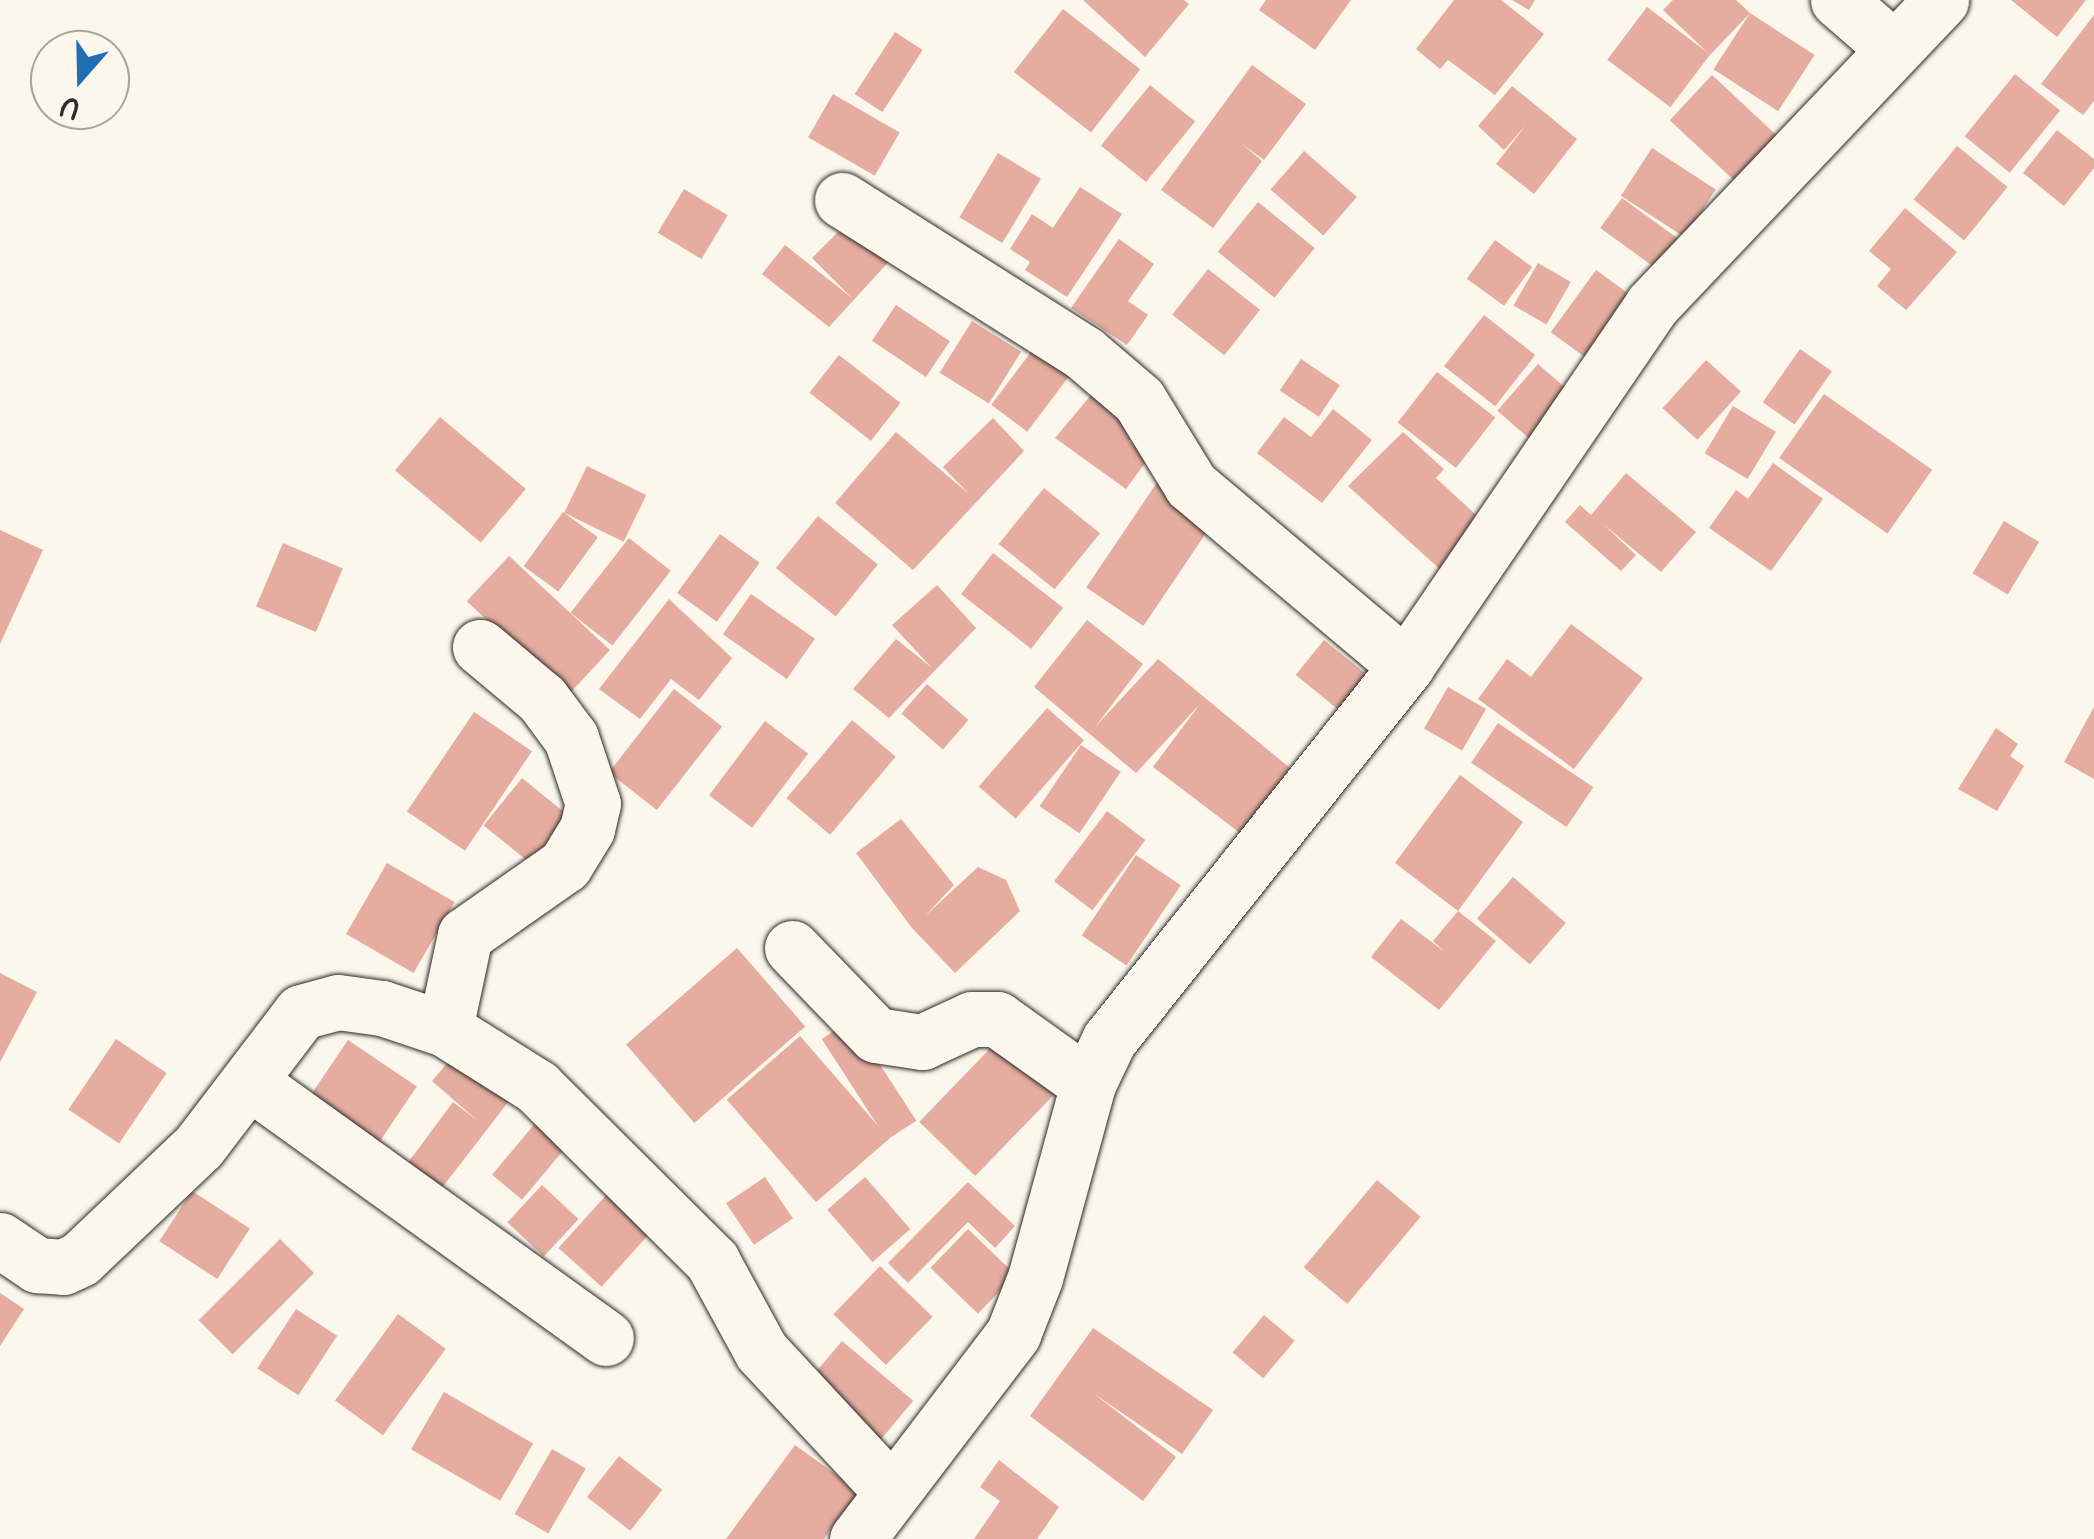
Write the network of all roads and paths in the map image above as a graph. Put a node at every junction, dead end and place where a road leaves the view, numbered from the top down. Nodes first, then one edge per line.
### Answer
1 (1838, 0) edge
2 (1941, 0) edge
3 (1892, 47) junction
4 (842, 200) dead end
5 (480, 648) dead end
6 (1406, 666) junction
7 (792, 948) dead end
8 (446, 1029) junction
9 (251, 1082) junction
10 (1088, 1084) junction
11 (0, 1240) edge
12 (606, 1338) dead end
13 (892, 1492) junction
14 (857, 1539) edge

1 - 3 street
2 - 3 street
3 - 6 street
4 - 6 street
5 - 8 street
6 - 10 street
7 - 10 street
8 - 9 street
8 - 13 street
9 - 11 street
9 - 12 street
10 - 13 street
13 - 14 street

